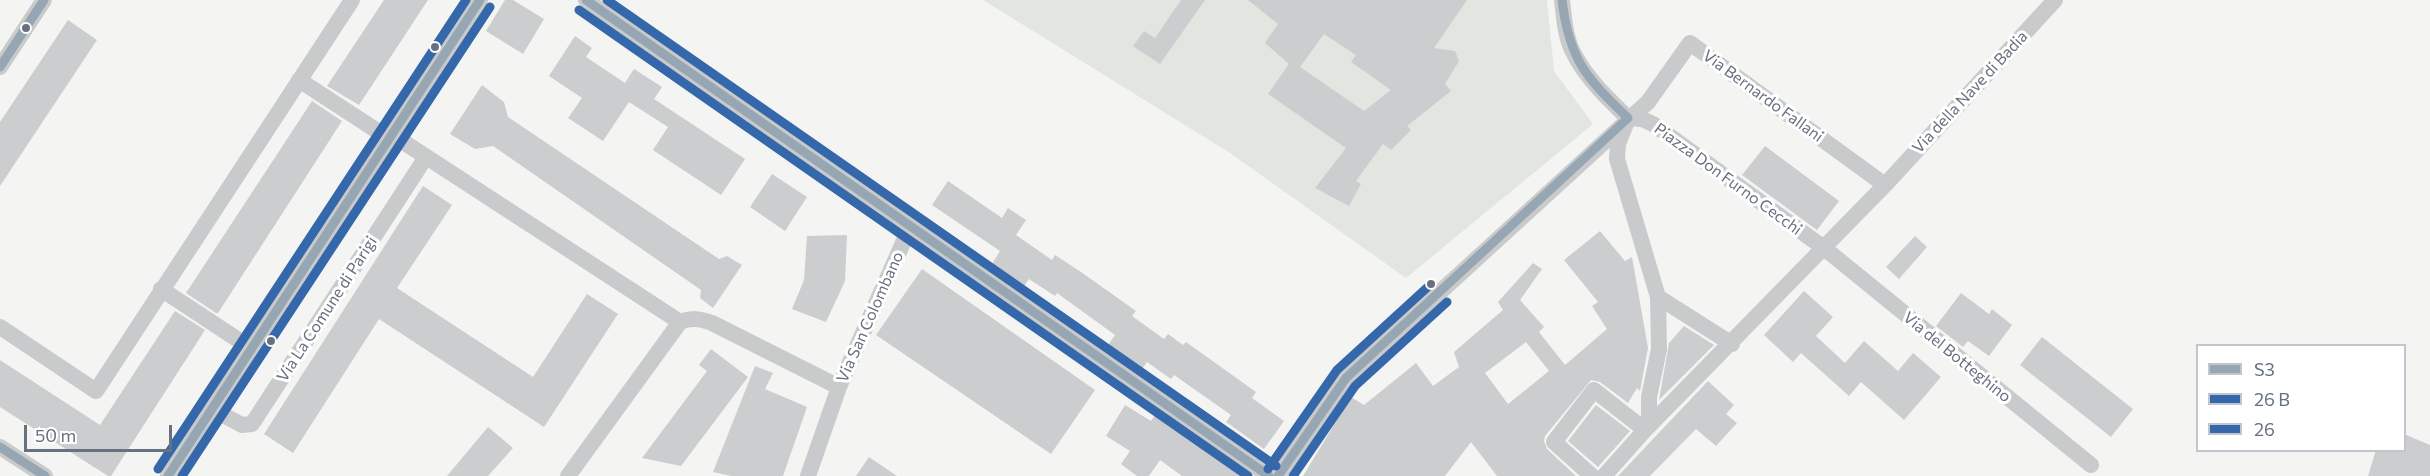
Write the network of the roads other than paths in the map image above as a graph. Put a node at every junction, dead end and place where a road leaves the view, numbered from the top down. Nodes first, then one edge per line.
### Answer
1 (44, 0) edge
2 (352, 0) edge
3 (480, 0) edge
4 (586, 0) edge
5 (1562, 0) edge
6 (2055, 0) edge
7 (0, 67) edge
8 (299, 80) junction
9 (1628, 118) junction
10 (392, 137) junction
11 (426, 157) junction
12 (1885, 185) junction
13 (910, 227) junction
14 (1824, 248) junction
15 (161, 289) junction
16 (1658, 297) junction
17 (680, 322) junction
18 (0, 327) edge
19 (1732, 344) junction
20 (252, 349) junction
21 (838, 387) junction
22 (212, 409) junction
23 (1647, 428) junction
24 (0, 447) edge
25 (2091, 465) dead end
26 (45, 476) edge
27 (168, 476) edge
28 (568, 476) edge
29 (808, 476) edge
30 (1269, 476) edge
31 (1278, 476) edge
32 (1592, 476) edge
33 (1604, 476) edge

1 - 7 street
2 - 8 street
3 - 10 street
4 - 13 street
5 - 9 street
6 - 12 street, Via della Nave di Badia
8 - 10 street
8 - 15 street
9 - 12 street, Via Bernardo Fallani
9 - 14 street, Piazza Don Furno Cecchi
9 - 16 street
9 - 31 street
10 - 11 street
10 - 20 street
11 - 17 street
11 - 22 street, Via La Comune di Parigi
12 - 14 street
13 - 21 street, Via San Colombano
13 - 30 street
14 - 19 street
14 - 25 street, Via del Botteghino
15 - 18 street
15 - 20 street
16 - 19 street
16 - 23 street
17 - 21 street
17 - 28 street
19 - 23 street
20 - 22 street
21 - 29 street, Via San Colombano
22 - 27 street
23 - 32 street
23 - 33 street
24 - 26 street

